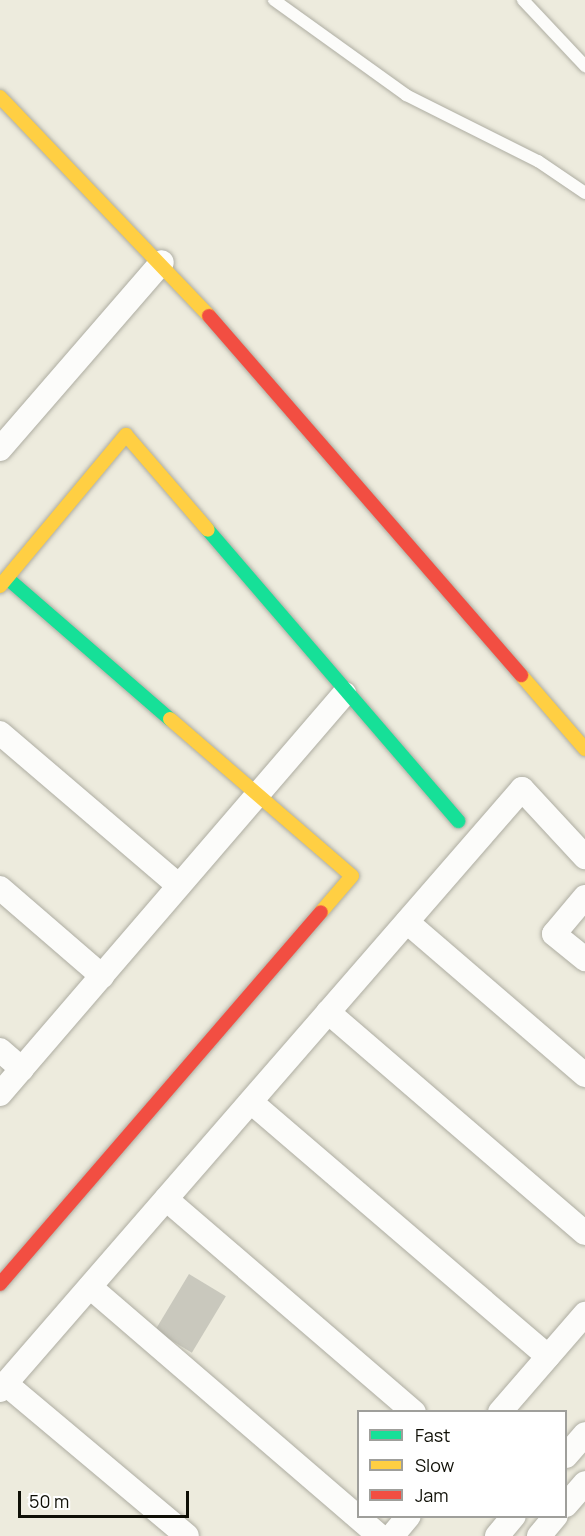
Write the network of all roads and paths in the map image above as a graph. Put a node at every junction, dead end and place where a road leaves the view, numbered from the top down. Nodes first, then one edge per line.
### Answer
1 (274, 0) edge
2 (523, 0) edge
3 (585, 66) edge
4 (0, 97) edge
5 (585, 193) edge
6 (162, 262) junction
7 (0, 449) edge
8 (4, 582) edge
9 (344, 694) junction
10 (0, 733) edge
11 (585, 749) edge
12 (257, 794) junction
13 (458, 821) dead end
14 (585, 857) edge
15 (179, 886) junction
16 (0, 888) edge
17 (585, 897) edge
18 (407, 922) junction
19 (585, 959) edge
20 (102, 976) junction
21 (328, 1012) junction
22 (0, 1050) edge
23 (22, 1069) junction
24 (585, 1075) edge
25 (0, 1094) edge
26 (250, 1102) junction
27 (166, 1199) junction
28 (585, 1233) edge
29 (0, 1284) edge
30 (90, 1287) junction
31 (585, 1314) edge
32 (548, 1357) junction
33 (3, 1387) edge
34 (412, 1410) edge
35 (502, 1410) edge
36 (585, 1434) edge
37 (567, 1455) edge
38 (585, 1482) edge
39 (567, 1504) edge
40 (357, 1516) edge
41 (359, 1518) edge
42 (407, 1518) edge
43 (511, 1518) edge
44 (553, 1518) edge
45 (187, 1536) edge
46 (380, 1536) edge
47 (392, 1536) edge
48 (497, 1536) edge
49 (538, 1536) edge

1 - 5 lane
2 - 3 lane
4 - 6 street
6 - 7 street
6 - 11 street
8 - 9 street
8 - 12 street
9 - 12 street
9 - 13 street
10 - 15 street
12 - 15 street
12 - 29 street
14 - 18 street
15 - 20 street
16 - 20 street
17 - 19 street
18 - 21 street
18 - 24 street
20 - 23 street
21 - 26 street
21 - 28 street
22 - 23 street
23 - 25 street
26 - 27 street
26 - 32 street
27 - 30 street
27 - 34 street
30 - 33 street
30 - 40 street
31 - 32 street
32 - 35 street
33 - 45 street
36 - 37 street
38 - 39 street
41 - 46 street
42 - 47 street
43 - 48 street
44 - 49 street

